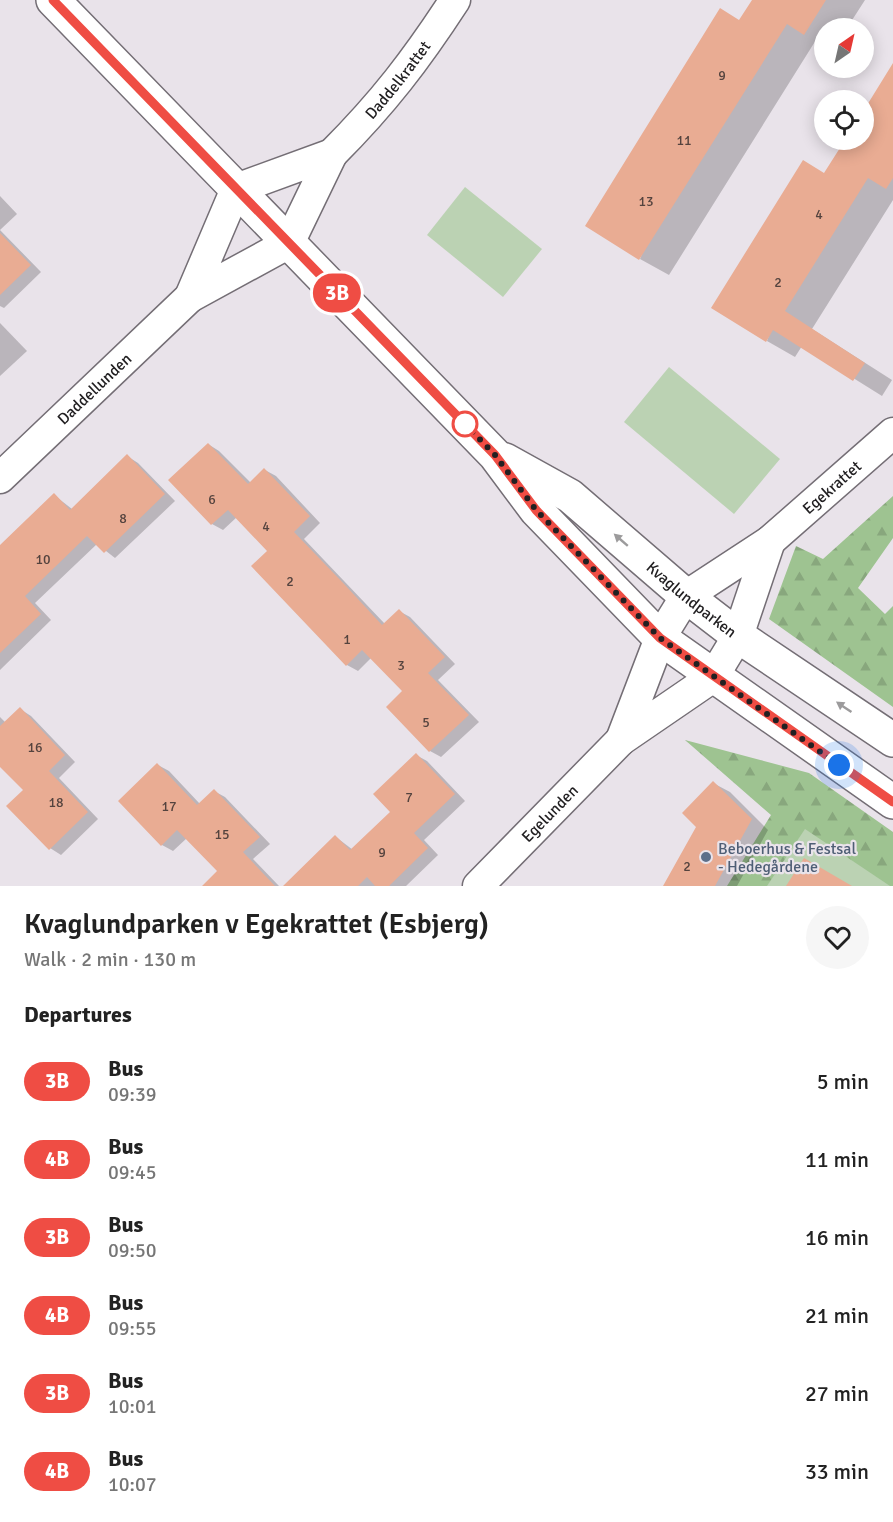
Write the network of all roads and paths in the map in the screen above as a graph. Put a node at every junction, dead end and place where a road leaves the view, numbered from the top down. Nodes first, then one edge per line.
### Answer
1 (53, 0) edge
2 (454, 0) edge
3 (332, 154) junction
4 (236, 189) junction
5 (289, 243) junction
6 (190, 297) junction
7 (893, 433) edge
8 (495, 455) junction
9 (0, 478) edge
10 (770, 541) junction
11 (686, 596) junction
12 (738, 636) junction
13 (660, 638) junction
14 (712, 677) junction
15 (621, 740) junction
16 (893, 740) edge
17 (893, 802) edge
18 (478, 886) edge

1 - 4 street, Kvaglundparken
2 - 3 street, Daddelkrattet
3 - 4 street, Daddelkrattet
3 - 5 street, Daddelkrattet
4 - 5 street, Kvaglundparken
4 - 6 street, Daddellunden
5 - 6 street, Daddellunden
5 - 8 street, Kvaglundparken
6 - 9 street, Daddellunden
7 - 10 street, Egekrattet
11 -> 8 street, Kvaglundparken
8 - 13 street, Kvaglundparken
10 - 11 street, Egekrattet
10 - 12 street
11 - 12 street, Kvaglundparken
11 - 13 street, Egelunden
12 - 14 street, Egelunden
16 -> 12 street, Kvaglundparken
13 - 14 street, Kvaglundparken
13 - 15 street, Egelunden
14 - 15 street, Egelunden
14 - 17 street, Kvaglundparken
15 - 18 street, Egelunden

